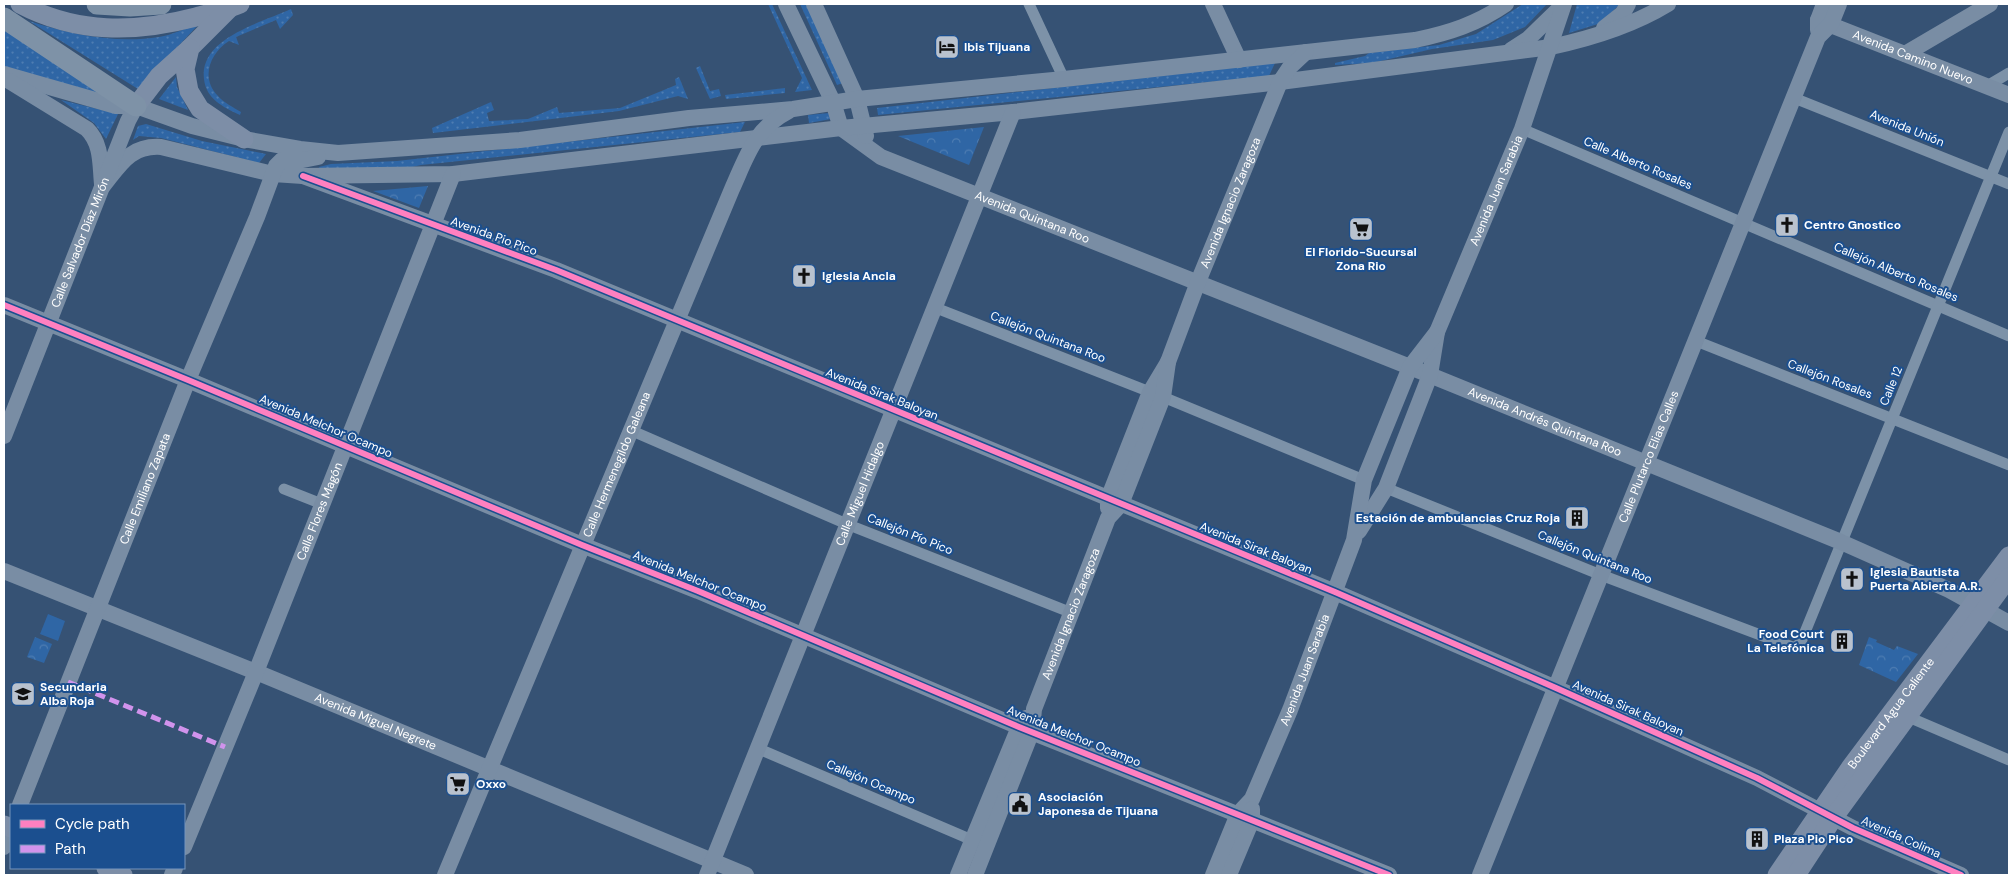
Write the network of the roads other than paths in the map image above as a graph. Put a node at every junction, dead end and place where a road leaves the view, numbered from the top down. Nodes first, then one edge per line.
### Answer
1 (20, 4) edge
2 (97, 4) edge
3 (162, 4) edge
4 (786, 4) edge
5 (814, 4) edge
6 (1029, 4) edge
7 (1214, 4) edge
8 (1506, 4) edge
9 (1564, 4) edge
10 (1628, 4) edge
11 (1668, 4) edge
12 (1824, 4) edge
13 (1839, 4) edge
14 (1990, 4) edge
15 (135, 5) edge
16 (235, 6) edge
17 (4, 18) edge
18 (1824, 22) junction
19 (1585, 40) junction
20 (1551, 47) junction
21 (190, 48) junction
22 (1509, 51) junction
23 (1306, 52) junction
24 (1905, 54) junction
25 (1239, 60) junction
26 (2009, 73) edge
27 (4, 74) edge
28 (4, 78) edge
29 (1064, 79) junction
30 (1280, 82) junction
31 (1987, 86) junction
32 (2009, 95) edge
33 (1794, 98) junction
34 (857, 99) junction
35 (833, 102) junction
36 (136, 106) junction
37 (793, 109) junction
38 (1014, 112) junction
39 (864, 126) junction
40 (841, 128) junction
41 (1522, 129) junction
42 (2009, 132) edge
43 (244, 139) junction
44 (755, 139) junction
45 (868, 148) junction
46 (338, 153) junction
47 (273, 174) junction
48 (453, 174) junction
49 (303, 176) junction
50 (1991, 176) junction
51 (2009, 184) edge
52 (103, 186) junction
53 (979, 196) junction
54 (1743, 223) junction
55 (433, 227) junction
56 (1198, 282) junction
57 (4, 305) edge
58 (1939, 305) junction
59 (936, 308) junction
60 (676, 321) junction
61 (49, 324) junction
62 (1437, 332) junction
63 (2009, 336) edge
64 (1696, 341) junction
65 (1410, 367) junction
66 (1430, 375) junction
67 (188, 380) junction
68 (1157, 394) junction
69 (895, 411) junction
70 (1892, 418) junction
71 (630, 430) junction
72 (4, 436) edge
73 (346, 447) junction
74 (1646, 463) junction
75 (2009, 465) edge
76 (1364, 480) junction
77 (1386, 488) junction
78 (284, 489) dead end
79 (1115, 501) junction
80 (322, 504) junction
81 (849, 525) junction
82 (1354, 540) junction
83 (1841, 542) junction
84 (582, 545) junction
85 (2009, 556) edge
86 (4, 571) edge
87 (1601, 575) junction
88 (2009, 577) edge
89 (1335, 592) junction
90 (1978, 608) junction
91 (96, 609) junction
92 (1072, 613) junction
93 (2009, 623) edge
94 (803, 635) junction
95 (1795, 648) joint
96 (256, 672) junction
97 (1556, 688) junction
98 (1906, 716) junction
99 (1026, 729) junction
100 (759, 749) junction
101 (2009, 760) edge
102 (489, 770) junction
103 (20, 804) edge
104 (1828, 814) junction
105 (1245, 817) junction
106 (10, 831) edge
107 (972, 840) junction
108 (185, 845) edge
109 (4, 847) edge
110 (710, 868) edge
111 (108, 869) edge
112 (123, 875) edge
113 (445, 875) edge
114 (746, 875) edge
115 (958, 875) edge
116 (975, 875) edge
117 (1213, 875) edge
118 (1229, 875) edge
119 (1389, 875) edge
120 (1480, 875) edge
121 (1777, 875) edge
122 (1796, 875) edge
123 (1961, 875) edge

1 - 16 main road
2 - 15 highway
3 - 15 highway
4 - 35 street
5 - 34 street
6 - 29 street
7 - 25 street
8 - 23 street
9 - 20 street, Avenida Juan Sarabia
9 - 22 street
10 - 19 street
11 - 19 street
12 - 18 street, Calle Plutarco Elias Calles
13 - 18 street, Calle Plutarco Elias Calles
14 - 24 street
16 - 21 main road
17 - 36 highway
18 - 24 street, Avenida Camino Nuevo
18 - 33 street, Calle Plutarco Elias Calles
19 - 20 street
20 - 22 street
20 - 41 street, Avenida Juan Sarabia
21 - 36 main road
21 - 43 main road
22 - 30 street
23 - 25 street
23 - 30 street, Avenida Ignacio Zaragoza
24 - 31 street, Avenida Camino Nuevo
25 - 29 street
26 - 31 street
27 - 36 street
28 - 52 street
29 - 34 street
30 - 38 street
30 - 56 street, Avenida Ignacio Zaragoza
31 - 32 street, Avenida Camino Nuevo
33 - 50 street, Avenida Unión
33 - 54 street, Calle Plutarco Elias Calles
34 - 35 street
34 - 39 street
35 - 37 street
35 - 40 street
36 - 43 street
36 - 52 street, Calle Salvador Díaz Mirón
37 - 44 street
37 - 46 street
38 - 39 street
38 - 53 street, Calle Miguel Hidalgo
39 - 40 street
39 - 45 street
40 - 44 street
40 - 45 street, Avenida Quintana Roo
41 - 54 street, Calle Alberto Rosales
41 - 62 street, Avenida Juan Sarabia
42 - 50 street, Calle 12
43 - 46 street
44 - 48 street
44 - 60 street, Calle Hermenegildo Galeana
45 - 53 street, Avenida Quintana Roo
46 - 47 street
47 - 49 street
47 - 52 street
47 - 67 street, Calle Emiliano Zapata
48 - 49 street
48 - 55 street, Calle Flores Magón
49 - 55 street, Avenida Pio Pico
50 - 51 street, Avenida Unión
50 - 58 street, Calle 12
52 - 61 street, Calle Salvador Díaz Mirón
53 - 56 street, Avenida Quintana Roo
53 - 59 street, Calle Miguel Hidalgo
54 - 58 street, Callejón Alberto Rosales
54 - 64 street, Calle Plutarco Elias Calles
55 - 60 street, Avenida Pio Pico
55 - 73 street, Calle Flores Magón
56 - 65 street, Avenida Andrés Quintana Roo
56 - 68 street, Avenida Ignacio Zaragoza
57 - 61 street, Avenida Melchor Ocampo
58 - 63 street, Callejón Alberto Rosales
58 - 70 street, Calle 12
59 - 68 street, Callejón Quintana Roo
59 - 69 street, Calle Miguel Hidalgo
60 - 69 street, Avenida Sirak Baloyan
60 - 71 street, Calle Hermenegildo Galeana
61 - 67 street, Avenida Melchor Ocampo
61 - 72 street, Calle Salvador Díaz Mirón
62 - 65 street, Avenida Juan Sarabia
62 - 66 street, Avenida Juan Sarabia
64 - 70 street, Callejón Rosales
64 - 74 street, Calle Plutarco Elias Calles
65 - 66 street, Avenida Andrés Quintana Roo
65 - 76 street, Avenida Juan Sarabia
66 - 74 street, Avenida Andrés Quintana Roo
66 - 77 street, Avenida Juan Sarabia
67 - 73 street, Avenida Melchor Ocampo
67 - 91 street, Calle Emiliano Zapata
68 - 76 street, Callejón Quintana Roo
68 - 79 street, Avenida Ignacio Zaragoza
69 - 79 street, Avenida Sirak Baloyan
69 - 81 street, Calle Miguel Hidalgo
70 - 75 street, Callejón Rosales
70 - 83 street, Calle 12
71 - 81 street, Callejón Pío Pico
71 - 84 street, Calle Hermenegildo Galeana
73 - 80 street, Calle Flores Magón
73 - 84 street, Avenida Melchor Ocampo
74 - 83 street, Avenida Andrés Quintana Roo
74 - 87 street, Calle Plutarco Elias Calles
76 - 82 street, Avenida Juan Sarabia
77 - 82 street, Avenida Juan Sarabia
77 - 87 street, Callejón Quintana Roo
78 - 80 street
79 - 89 street, Avenida Sirak Baloyan
79 - 92 street, Avenida Ignacio Zaragoza
80 - 96 street, Calle Flores Magón
81 - 92 street, Callejón Pío Pico
81 - 94 street, Calle Miguel Hidalgo
82 - 89 street, Avenida Juan Sarabia
83 - 90 street, Avenida Andrés Quintana Roo
83 - 95 street, Calle 12
84 - 94 street, Avenida Melchor Ocampo
84 - 102 street, Calle Hermenegildo Galeana
85 - 90 main road, Boulevard Agua Caliente
86 - 91 street, Avenida Miguel Negrete
87 - 95 street, Callejón Quintana Roo
87 - 97 street, Calle Plutarco Elias Calles
88 - 90 main road, Boulevard Agua Caliente
89 - 97 street, Avenida Sirak Baloyan
89 - 105 street, Avenida Juan Sarabia
90 - 93 street, Avenida Andrés Quintana Roo
90 - 98 main road, Boulevard Agua Caliente
90 - 104 main road, Boulevard Agua Caliente
91 - 96 street, Avenida Miguel Negrete
91 - 103 street, Calle Emiliano Zapata
92 - 99 street, Avenida Ignacio Zaragoza
94 - 99 street, Avenida Melchor Ocampo
94 - 100 street, Calle Miguel Hidalgo
96 - 102 street, Avenida Miguel Negrete
96 - 108 street, Calle Flores Magón
97 - 104 street, Avenida Sirak Baloyan
97 - 120 street, Calle Plutarco Elias Calles
98 - 101 street
98 - 104 main road, Boulevard Agua Caliente
99 - 105 street, Avenida Melchor Ocampo
99 - 107 street, Avenida Ignacio Zaragoza
99 - 116 street, Avenida Ignacio Zaragoza
100 - 107 street, Callejón Ocampo
100 - 110 street, Calle Miguel Hidalgo
102 - 110 street, Avenida Miguel Negrete
102 - 113 street, Calle Hermenegildo Galeana
104 - 121 main road, Boulevard Agua Caliente
104 - 122 main road, Boulevard Agua Caliente
104 - 123 street, Avenida Colima
105 - 117 street, Avenida Juan Sarabia
105 - 118 street, Avenida Juan Sarabia
105 - 119 street, Avenida Melchor Ocampo
106 - 109 street
107 - 115 street, Avenida Ignacio Zaragoza
110 - 114 street, Avenida Miguel Negrete
111 - 112 main road

